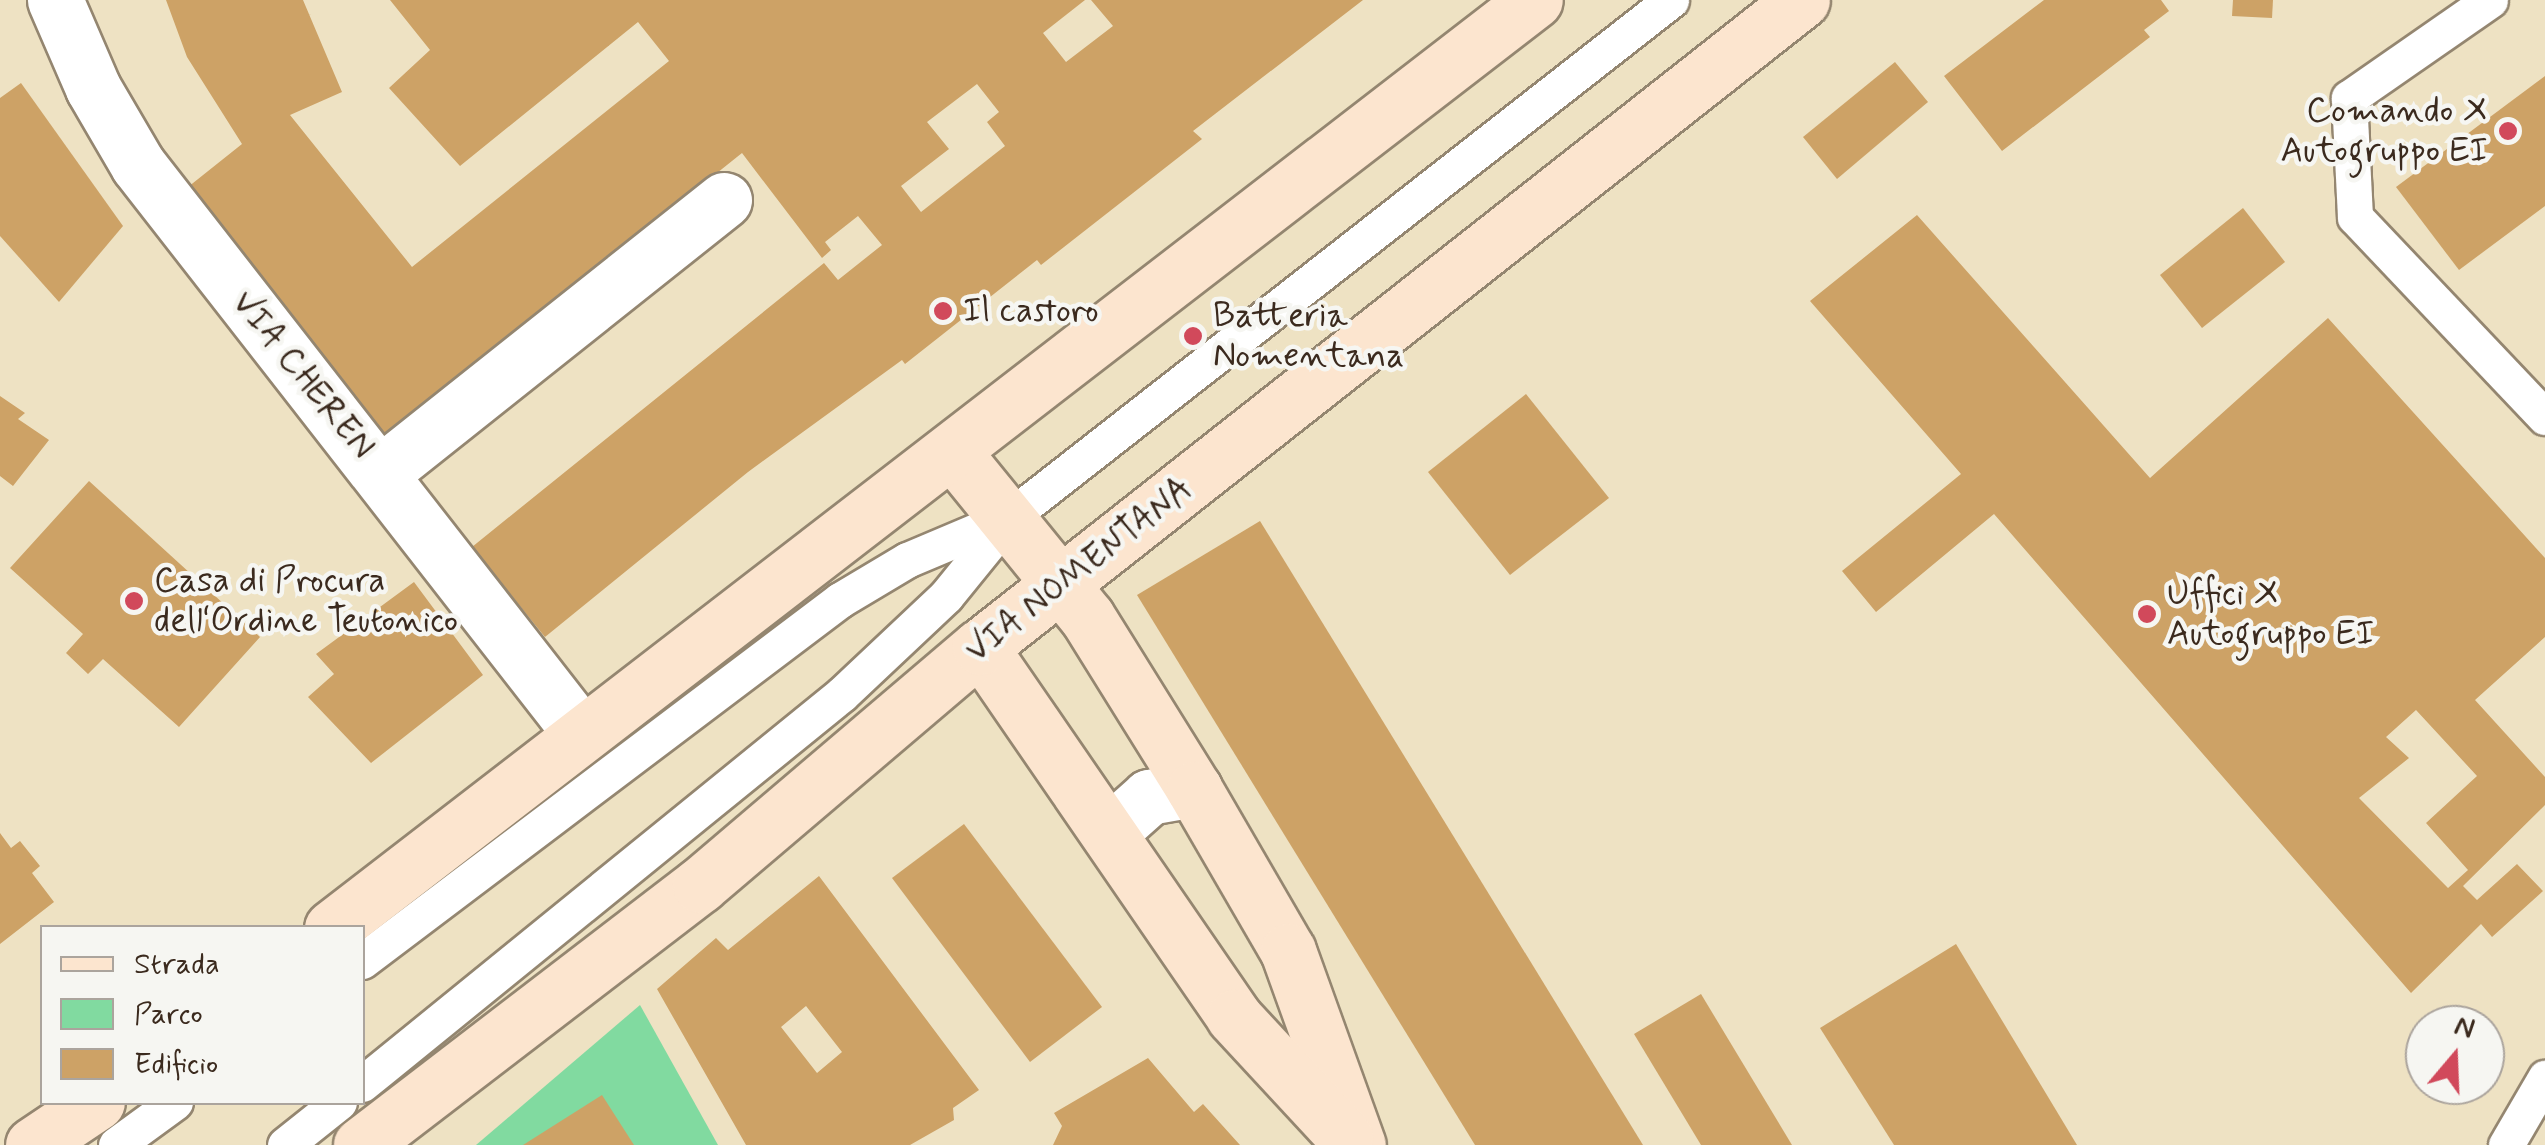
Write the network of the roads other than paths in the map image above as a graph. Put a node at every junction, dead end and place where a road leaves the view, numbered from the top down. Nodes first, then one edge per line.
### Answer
1 (55, 0) edge
2 (1535, 0) edge
3 (1670, 0) edge
4 (1802, 0) edge
5 (2490, 0) edge
6 (724, 200) dead end
7 (2545, 418) edge
8 (952, 451) junction
9 (382, 472) junction
10 (1011, 516) junction
11 (1062, 583) junction
12 (980, 647) junction
13 (580, 732) junction
14 (1194, 789) junction
15 (1112, 830) junction
16 (336, 925) edge
17 (365, 958) edge
18 (2545, 1078) edge
19 (365, 1082) edge
20 (93, 1105) edge
21 (171, 1105) edge
22 (335, 1105) edge
23 (33, 1145) edge
24 (116, 1145) edge
25 (286, 1145) edge
26 (361, 1145) edge
27 (1355, 1145) edge
28 (2506, 1145) edge

1 - 9 street, VIA CHEREN
2 - 8 main road
3 - 10 lane, VIA NOMENTANA
4 - 11 main road, VIA NOMENTANA
5 - 7 lane
6 - 9 street
8 - 10 main road
8 - 13 main road
9 - 13 street, VIA CHEREN
10 - 11 main road
10 - 17 lane, VIA NOMENTANA
10 - 19 lane, VIA NOMENTANA
11 - 12 main road, VIA NOMENTANA
11 - 14 main road
12 - 15 main road
12 - 26 main road, VIA NOMENTANA
13 - 16 main road
14 - 15 street
14 - 27 main road
15 - 27 main road
18 - 28 lane
20 - 23 main road
21 - 24 lane
22 - 25 lane

